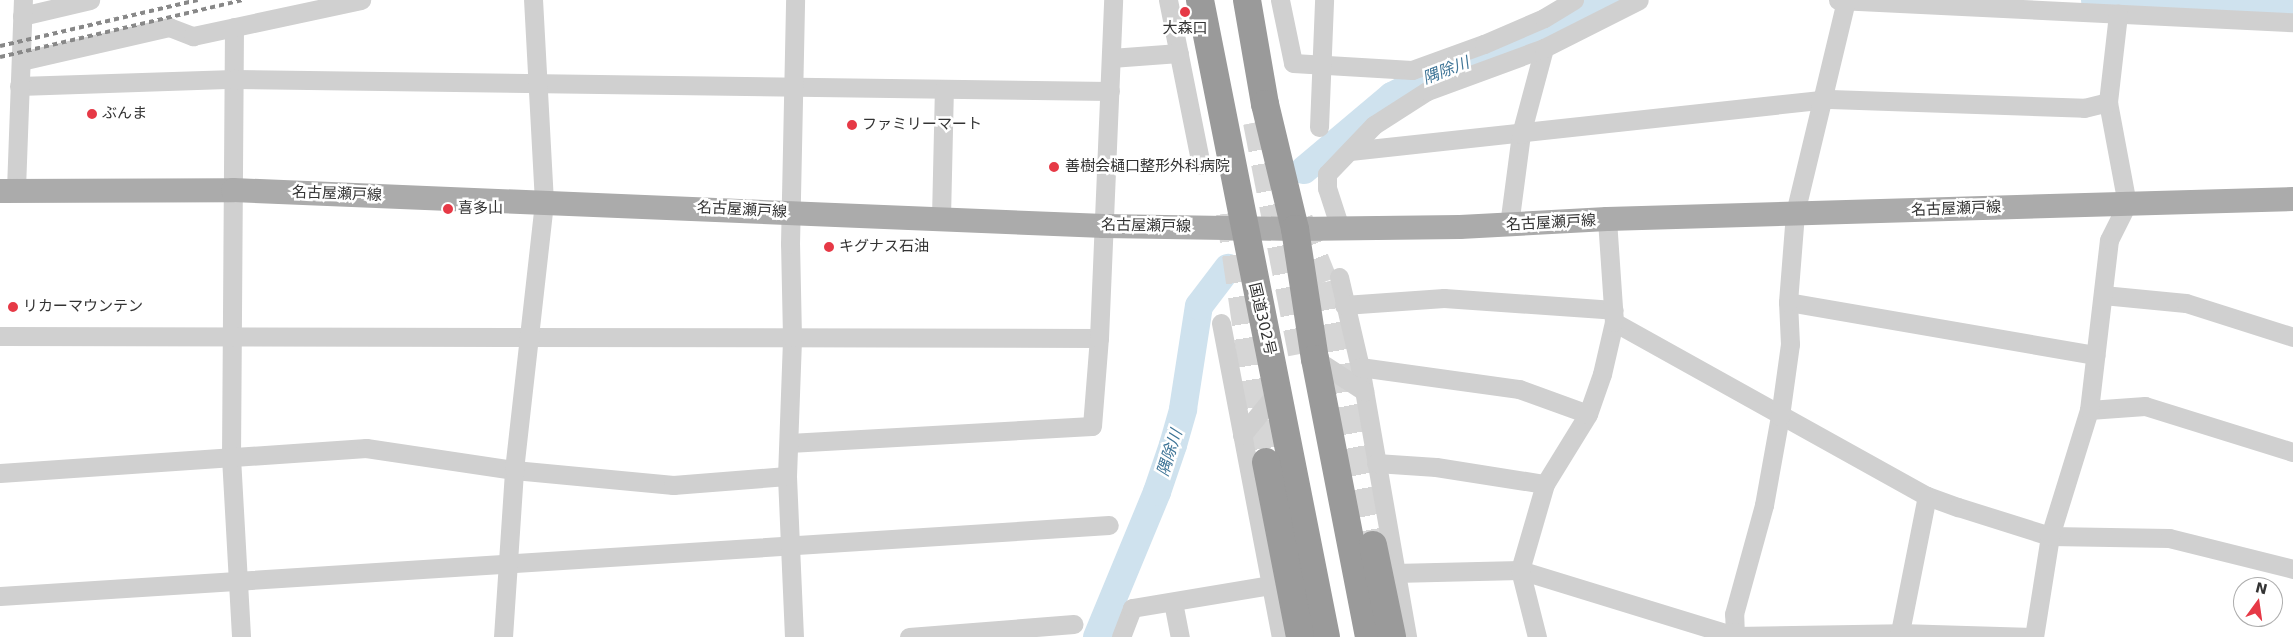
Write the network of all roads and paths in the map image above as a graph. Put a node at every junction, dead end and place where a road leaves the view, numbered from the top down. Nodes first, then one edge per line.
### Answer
1 (90, 0) edge
2 (361, 0) edge
3 (533, 0) edge
4 (795, 0) edge
5 (1114, 0) edge
6 (1168, 0) edge
7 (1200, 0) edge
8 (1247, 0) edge
9 (1280, 0) edge
10 (1324, 0) edge
11 (1574, 0) edge
12 (1639, 0) edge
13 (1838, 0) edge
14 (1846, 0) edge
15 (1551, 6) edge
16 (23, 8) edge
17 (2118, 14) junction
18 (2293, 22) edge
19 (234, 28) junction
20 (1544, 48) junction
21 (1179, 53) junction
22 (1111, 58) junction
23 (21, 61) junction
24 (1322, 67) junction
25 (234, 79) junction
26 (538, 84) junction
27 (18, 86) junction
28 (793, 87) junction
29 (1188, 87) junction
30 (944, 89) junction
31 (1110, 91) junction
32 (1217, 92) junction
33 (1822, 100) junction
34 (2108, 102) junction
35 (1319, 127) dead end
36 (1521, 134) junction
37 (1350, 151) junction
38 (1201, 165) dead end
39 (8, 190) edge
40 (233, 190) junction
41 (2293, 199) edge
42 (544, 202) junction
43 (2127, 204) junction
44 (793, 212) junction
45 (1795, 213) junction
46 (941, 218) junction
47 (1607, 219) junction
48 (1509, 225) junction
49 (1104, 226) junction
50 (1243, 228) junction
51 (1340, 228) junction
52 (1295, 230) junction
53 (1339, 277) dead end
54 (2103, 295) junction
55 (1788, 302) junction
56 (1344, 305) junction
57 (1614, 316) junction
58 (1221, 323) dead end
59 (0, 336) edge
60 (230, 336) junction
61 (527, 337) junction
62 (792, 337) junction
63 (2293, 337) edge
64 (1099, 338) junction
65 (2096, 355) junction
66 (1315, 359) junction
67 (1360, 367) junction
68 (1278, 391) junction
69 (1364, 391) junction
70 (2089, 410) junction
71 (1588, 414) junction
72 (1780, 416) junction
73 (1242, 435) junction
74 (789, 443) junction
75 (2293, 452) edge
76 (231, 457) junction
77 (1266, 462) tunnel mouth
78 (1376, 463) junction
79 (514, 470) junction
80 (0, 473) edge
81 (787, 476) junction
82 (1545, 484) junction
83 (1927, 496) junction
84 (1109, 525) dead end
85 (2050, 536) junction
86 (789, 546) junction
87 (1373, 546) tunnel mouth
88 (510, 562) junction
89 (2293, 569) edge
90 (1520, 570) junction
91 (1394, 573) junction
92 (237, 580) junction
93 (1271, 585) junction
94 (0, 596) edge
95 (1173, 602) junction
96 (1073, 624) dead end
97 (1899, 635) edge
98 (241, 637) edge
99 (503, 637) edge
100 (794, 637) edge
101 (909, 637) edge
102 (1121, 637) edge
103 (1180, 637) edge
104 (1281, 637) edge
105 (1300, 637) edge
106 (1326, 637) edge
107 (1369, 637) edge
108 (1392, 637) edge
109 (1407, 637) edge
110 (1537, 637) edge
111 (1735, 637) edge
112 (2034, 637) edge

1 - 16 street
2 - 19 street
3 - 26 street
4 - 28 street
5 - 22 street
6 - 21 street
7 - 32 highway, 国道302号
8 - 52 highway
9 - 24 street
10 - 24 street
11 - 15 street
12 - 20 street
13 - 14 street
14 - 17 street
14 - 33 street
15 - 24 street
16 - 23 street
17 - 18 street
17 - 34 street
19 - 23 street
19 - 25 street
20 - 36 street
20 - 37 street
21 - 22 street
21 - 29 street
22 - 31 street
23 - 27 street
24 - 35 street
25 - 26 street
25 - 27 street
25 - 40 street
26 - 28 street
26 - 42 street
27 - 39 street
28 - 30 street
28 - 44 street
29 - 32 street
29 - 38 street
30 - 31 street
30 - 46 street
31 - 49 street
32 - 50 highway, 国道302号
33 - 34 street
33 - 36 street
33 - 45 street
34 - 43 street
36 - 37 street
36 - 48 street
37 - 51 street
39 - 40 main road, 名古屋瀬戸線
40 - 42 main road, 名古屋瀬戸線
40 - 60 street
41 - 43 main road, 名古屋瀬戸線
42 - 44 main road, 名古屋瀬戸線
42 - 61 street
43 - 45 main road, 名古屋瀬戸線
43 - 54 street
44 - 46 main road, 名古屋瀬戸線
44 - 62 street
45 - 47 main road, 名古屋瀬戸線
45 - 55 street
46 - 49 main road, 名古屋瀬戸線
47 - 48 main road, 名古屋瀬戸線
47 - 57 street
48 - 51 main road, 名古屋瀬戸線
49 - 50 main road, 名古屋瀬戸線
49 - 64 street
50 - 52 main road, 名古屋瀬戸線
50 - 68 highway, 国道302号
51 - 52 main road, 名古屋瀬戸線
52 - 66 highway
53 - 56 street
54 - 63 street
54 - 65 street
55 - 65 street
55 - 72 street
56 - 57 street
56 - 67 street
57 - 71 street
57 - 72 street
58 - 73 street
59 - 60 street
60 - 61 street
60 - 76 street
61 - 62 street
61 - 79 street
62 - 64 street
62 - 74 street
64 - 74 street
65 - 70 street
66 - 69 street
66 - 107 highway
67 - 69 street
67 - 71 street
68 - 73 street
68 - 106 highway, 国道302号
69 - 78 street
70 - 75 street
70 - 85 street
71 - 82 street
72 - 83 street
72 - 111 street
73 - 93 street
74 - 81 street
76 - 79 street
76 - 80 street
76 - 92 street
77 - 105 highway
78 - 82 street
78 - 91 street
79 - 81 street
79 - 88 street
81 - 86 street
82 - 90 street
83 - 85 street
83 - 97 street
84 - 86 street
85 - 89 street
85 - 112 street
86 - 88 street
86 - 100 street
87 - 108 highway
88 - 92 street
88 - 99 street
90 - 91 street
90 - 110 street
90 - 111 street
91 - 109 street
92 - 94 street
92 - 98 street
93 - 95 street
93 - 104 street
95 - 102 street
95 - 103 street
96 - 101 street
97 - 111 street
97 - 112 street

